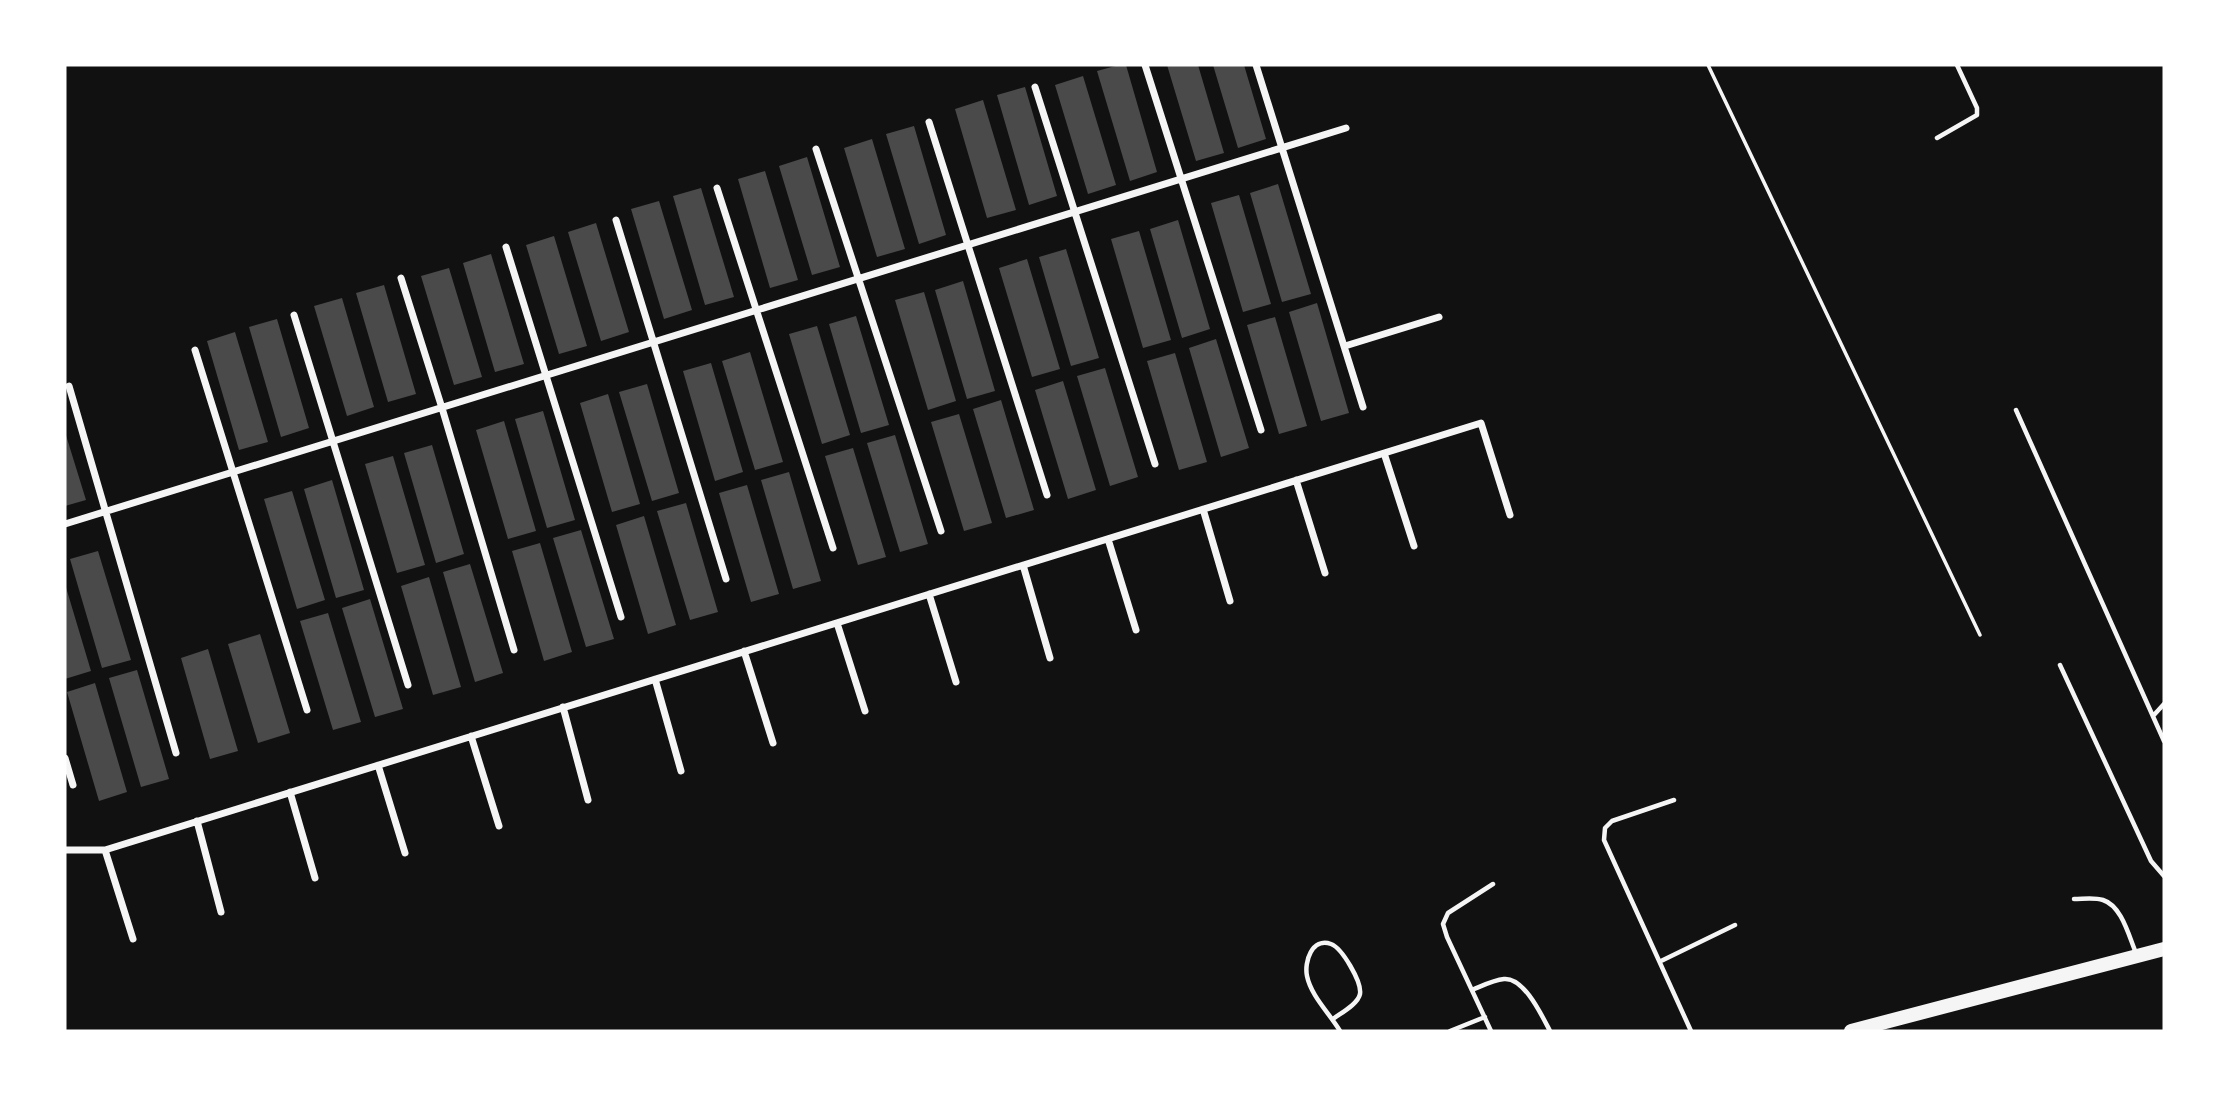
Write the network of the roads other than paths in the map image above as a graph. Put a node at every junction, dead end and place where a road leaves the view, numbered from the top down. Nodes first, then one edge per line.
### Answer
1 (1145, 65) edge
2 (1256, 65) edge
3 (1957, 65) edge
4 (1035, 88) dead end
5 (929, 122) dead end
6 (1346, 128) dead end
7 (1937, 138) dead end
8 (1282, 148) junction
9 (816, 149) dead end
10 (1181, 179) junction
11 (718, 188) dead end
12 (1074, 212) junction
13 (616, 220) dead end
14 (968, 246) junction
15 (506, 247) dead end
16 (401, 278) dead end
17 (858, 279) junction
18 (757, 311) junction
19 (294, 315) dead end
20 (1439, 317) dead end
21 (655, 342) junction
22 (1345, 346) junction
23 (195, 350) dead end
24 (546, 376) junction
25 (69, 386) dead end
26 (1363, 407) dead end
27 (442, 408) junction
28 (2016, 410) dead end
29 (1261, 430) dead end
30 (333, 441) junction
31 (1384, 453) junction
32 (1155, 464) dead end
33 (233, 472) junction
34 (1296, 480) junction
35 (1046, 495) dead end
36 (1203, 509) junction
37 (107, 511) junction
38 (1510, 515) dead end
39 (65, 524) edge
40 (941, 531) dead end
41 (1108, 539) junction
42 (1414, 546) dead end
43 (833, 548) dead end
44 (1023, 565) junction
45 (1325, 573) dead end
46 (726, 579) dead end
47 (929, 594) junction
48 (1230, 601) dead end
49 (621, 617) dead end
50 (837, 623) junction
51 (1136, 630) dead end
52 (514, 650) dead end
53 (744, 651) junction
54 (1050, 658) dead end
55 (2060, 665) dead end
56 (655, 679) junction
57 (956, 682) dead end
58 (408, 685) dead end
59 (2164, 704) edge
60 (563, 707) junction
61 (307, 710) dead end
62 (865, 711) dead end
63 (2153, 716) junction
64 (471, 736) junction
65 (2164, 741) edge
66 (773, 743) dead end
67 (176, 753) dead end
68 (65, 758) edge
69 (378, 765) junction
70 (681, 771) dead end
71 (73, 785) dead end
72 (290, 792) junction
73 (588, 800) dead end
74 (1674, 800) dead end
75 (197, 821) junction
76 (499, 826) dead end
77 (65, 850) edge
78 (105, 850) junction
79 (405, 853) dead end
80 (2164, 876) edge
81 (314, 878) dead end
82 (1493, 884) dead end
83 (2074, 899) dead end
84 (221, 912) dead end
85 (1735, 925) dead end
86 (133, 939) dead end
87 (2164, 949) edge
88 (2137, 957) junction
89 (1661, 961) junction
90 (1472, 990) junction
91 (1485, 1017) junction
92 (1333, 1019) junction
93 (1340, 1031) edge
94 (1450, 1031) edge
95 (1491, 1031) edge
96 (1550, 1031) edge
97 (1691, 1031) edge
98 (1851, 1031) edge

1 - 10 street
2 - 8 street
3 - 7 lane
4 - 12 street
5 - 14 street
6 - 8 street
8 - 10 street
8 - 22 street
9 - 17 street
10 - 12 street
10 - 29 street
11 - 18 street
12 - 14 street
12 - 32 street
13 - 21 street
14 - 17 street
14 - 35 street
15 - 24 street
16 - 27 street
17 - 18 street
17 - 40 street
18 - 21 street
18 - 43 street
19 - 30 street
20 - 22 street
21 - 24 street
21 - 46 street
22 - 26 street
23 - 33 street
24 - 27 street
24 - 49 street
25 - 37 street
27 - 30 street
27 - 52 street
28 - 63 lane
30 - 33 street
30 - 58 street
31 - 34 street
31 - 38 street
31 - 42 street
33 - 37 street
33 - 61 street
34 - 36 street
34 - 45 street
36 - 41 street
36 - 48 street
37 - 39 street
37 - 67 street
41 - 44 street
41 - 51 street
44 - 47 street
44 - 54 street
47 - 50 street
47 - 57 street
50 - 53 street
50 - 62 street
53 - 56 street
53 - 66 street
55 - 80 lane
56 - 60 street
56 - 70 street
59 - 63 lane
60 - 64 street
60 - 73 street
63 - 65 lane
64 - 69 street
64 - 76 street
68 - 71 street
69 - 72 street
69 - 79 street
72 - 75 street
72 - 81 street
74 - 89 lane
75 - 78 street
75 - 84 street
77 - 78 street
78 - 86 street
82 - 90 lane
83 - 88 lane
85 - 89 lane
87 - 88 main road
88 - 98 main road
89 - 97 lane
90 - 91 lane
90 - 96 lane
91 - 94 lane
91 - 95 lane
92 - 92 lane
92 - 93 lane

